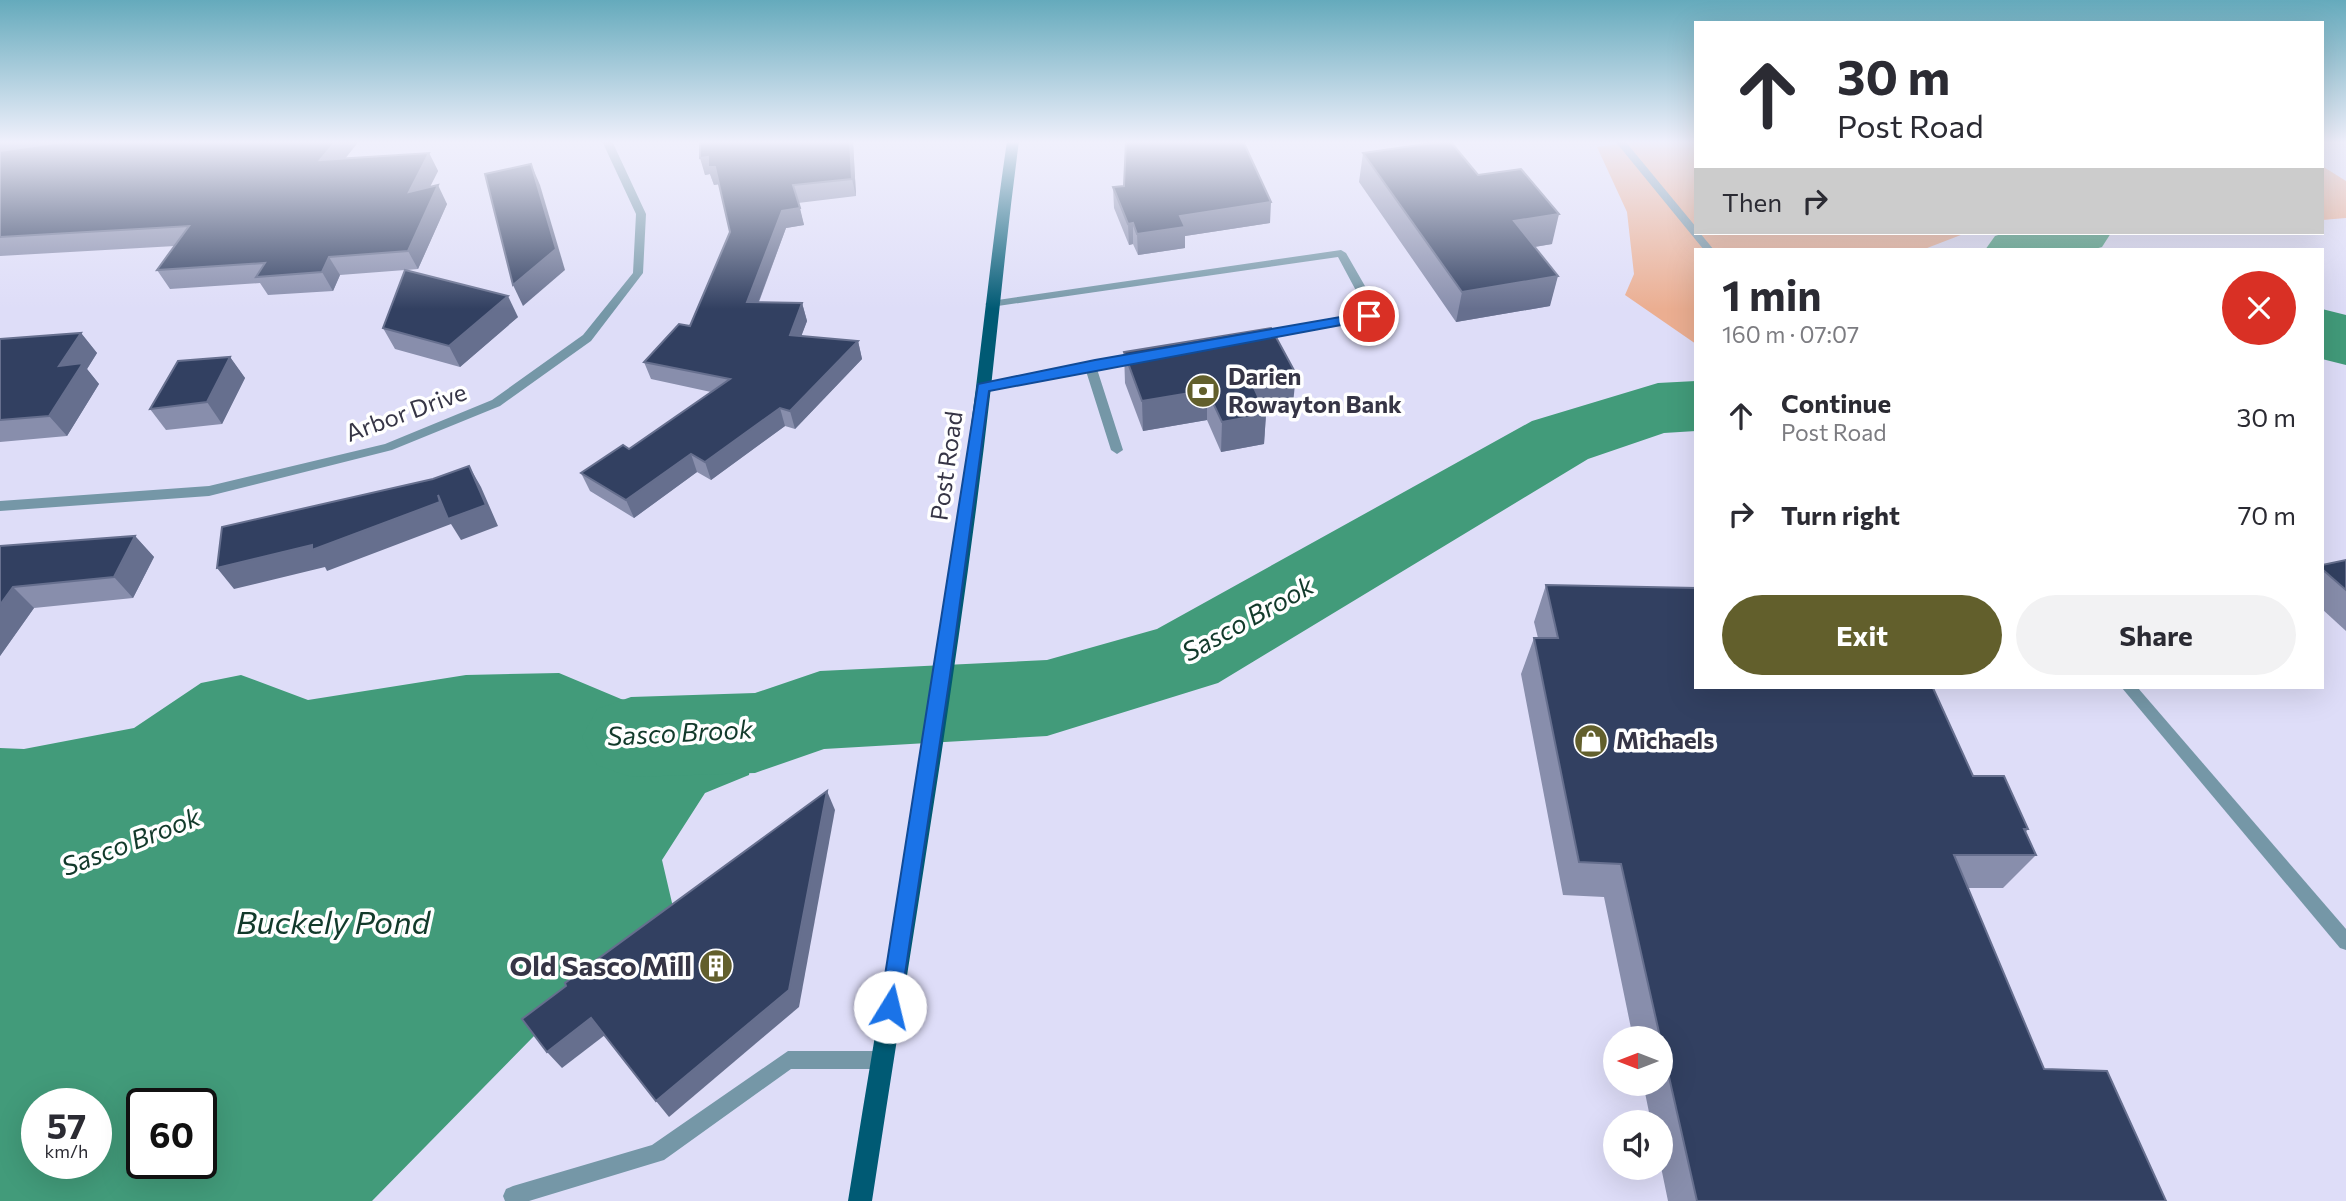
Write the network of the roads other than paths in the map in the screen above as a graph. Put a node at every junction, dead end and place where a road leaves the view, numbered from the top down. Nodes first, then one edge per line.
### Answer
1 (633, 197) edge
2 (1005, 197) edge
3 (1666, 197) edge
4 (1694, 232) edge
5 (991, 304) junction
6 (1246, 338) edge
7 (1150, 355) edge
8 (1090, 366) junction
9 (983, 387) junction
10 (1117, 450) dead end
11 (0, 506) edge
12 (2130, 689) edge
13 (2346, 942) edge
14 (882, 1060) junction
15 (513, 1196) dead end
16 (860, 1201) edge

1 - 11 street, Arbor Drive
2 - 5 main road, Post Road
3 - 4 street
5 - 6 street
5 - 9 main road, Post Road
7 - 8 street
8 - 9 street
8 - 10 street
9 - 14 main road, Post Road
12 - 13 street
14 - 15 street
14 - 16 main road, Post Road

